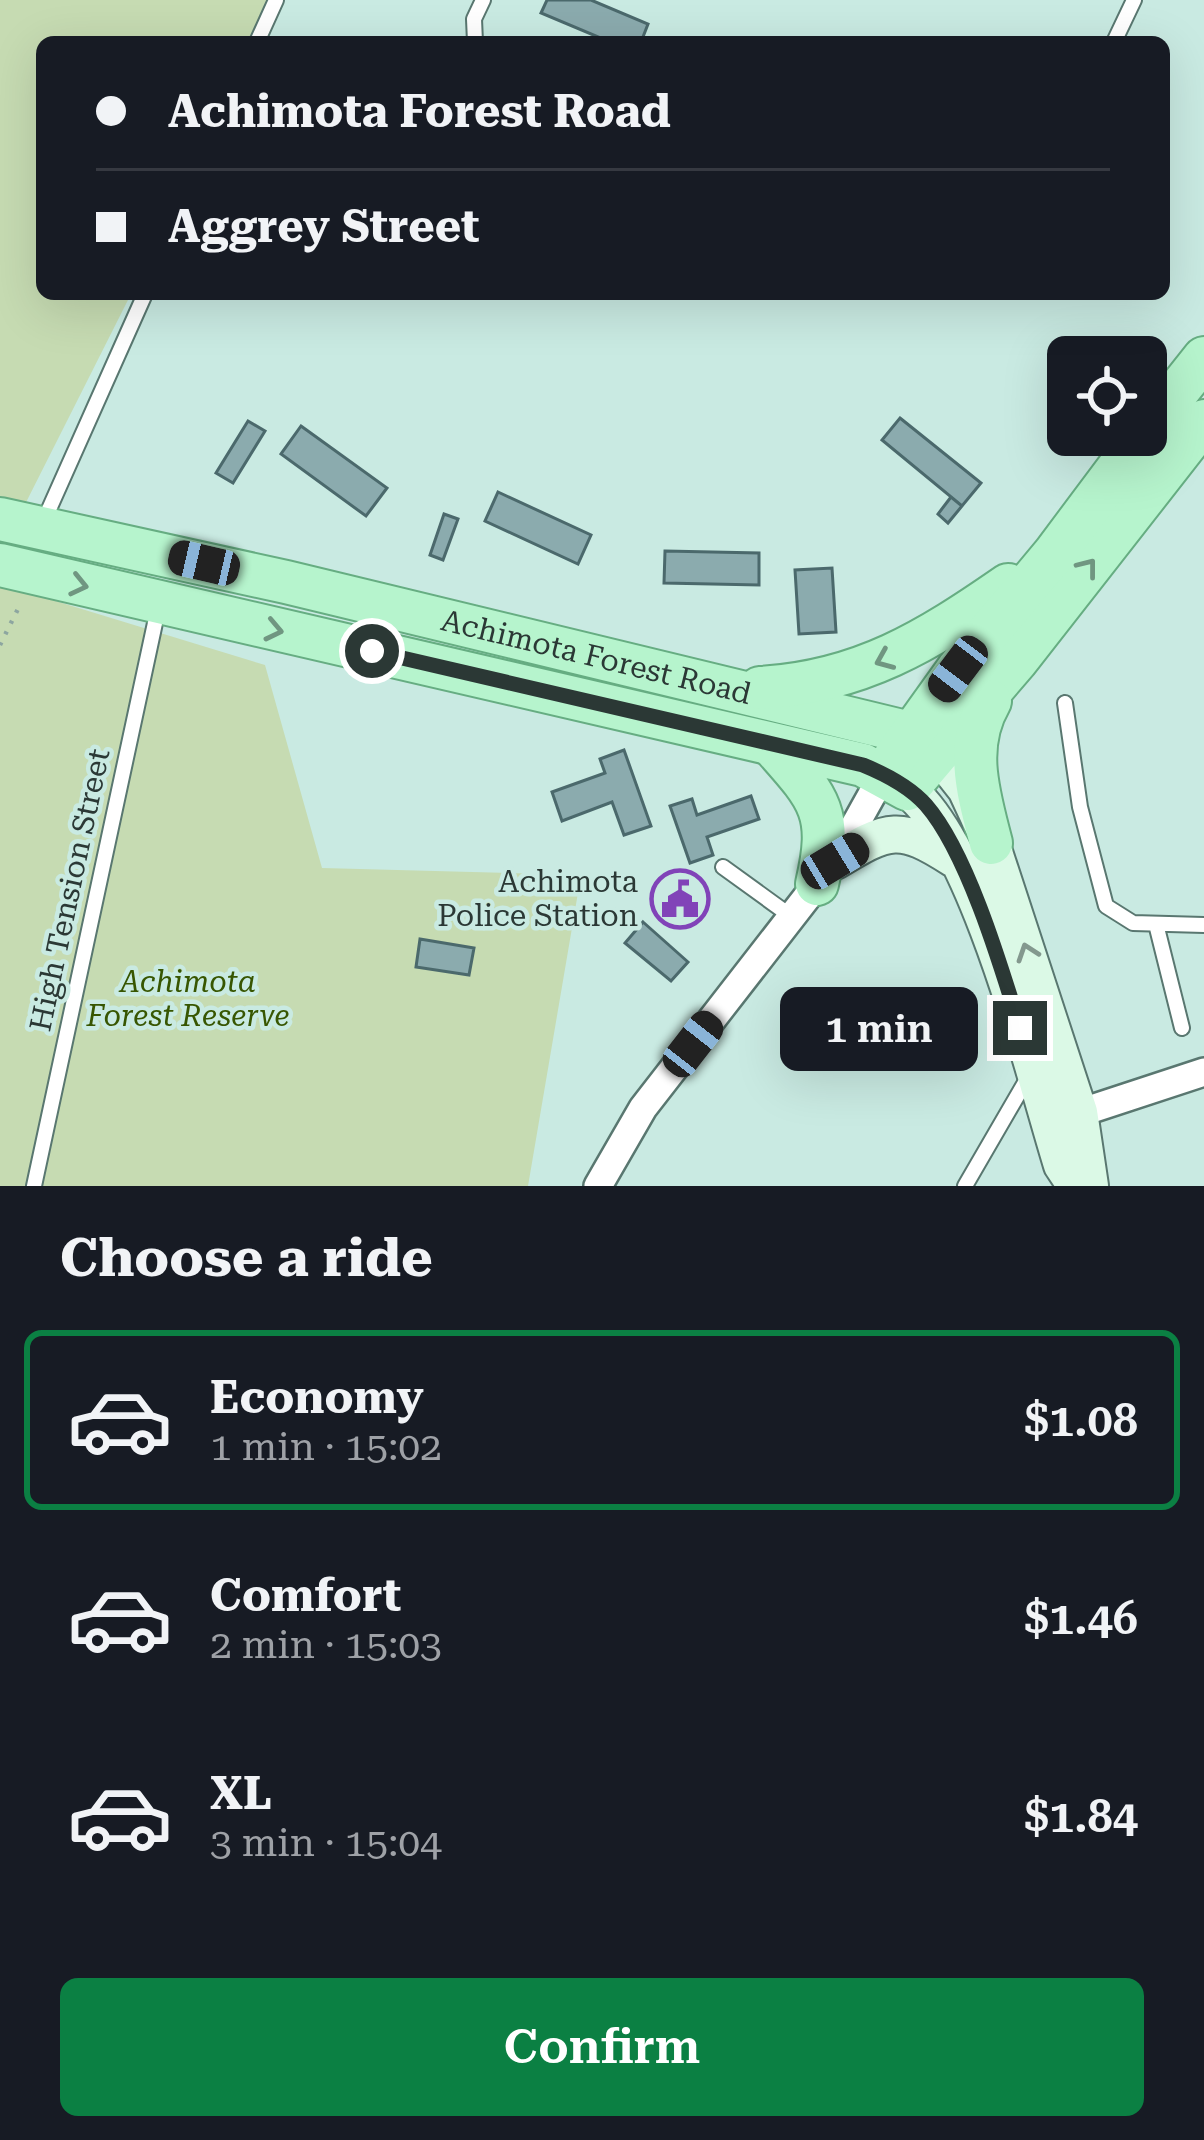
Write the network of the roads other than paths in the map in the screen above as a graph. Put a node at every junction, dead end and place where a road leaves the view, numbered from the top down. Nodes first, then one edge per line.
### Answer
1 (276, 0) edge
2 (483, 0) edge
3 (1133, 0) edge
4 (260, 36) edge
5 (475, 36) edge
6 (1117, 36) edge
7 (142, 300) edge
8 (1204, 358) edge
9 (1167, 404) edge
10 (1204, 421) edge
11 (1127, 456) edge
12 (20, 524) edge
13 (164, 554) junction
14 (1054, 554) junction
15 (18, 570) edge
16 (159, 604) junction
17 (1017, 660) junction
18 (725, 690) junction
19 (1065, 703) dead end
20 (923, 742) junction
21 (772, 745) junction
22 (896, 781) junction
23 (974, 852) junction
24 (723, 866) dead end
25 (815, 887) junction
26 (1156, 924) junction
27 (1204, 926) edge
28 (1182, 1028) dead end
29 (1033, 1070) junction
30 (1204, 1072) edge
31 (1064, 1118) junction
32 (34, 1186) edge
33 (598, 1186) edge
34 (965, 1186) edge
35 (1076, 1186) edge
36 (1090, 1186) edge

1 - 4 lane
2 - 5 lane
3 - 6 lane
7 - 12 lane
8 - 9 main road
17 -> 10 main road
11 - 14 main road
12 - 13 main road, Achimota Forest Road
13 - 16 street
13 - 18 main road, Achimota Forest Road
14 -> 18 main road
14 - 20 main road
15 -> 16 main road, Achimota Forest Road
16 -> 21 main road, Achimota Forest Road
16 - 32 lane, High Tension Street
17 - 20 main road
17 - 23 main road
18 - 20 main road, Achimota Forest Road
19 - 26 lane
20 - 22 main road
20 - 23 main road
21 - 22 main road, Achimota Forest Road
21 - 25 main road
22 - 23 main road
22 - 25 street
23 - 25 main road
23 - 29 main road
31 -> 23 main road
24 - 25 lane
25 - 33 street
26 - 27 lane
26 - 28 lane
29 - 31 main road
29 - 34 lane
30 - 31 street
31 - 35 main road
31 - 36 main road

